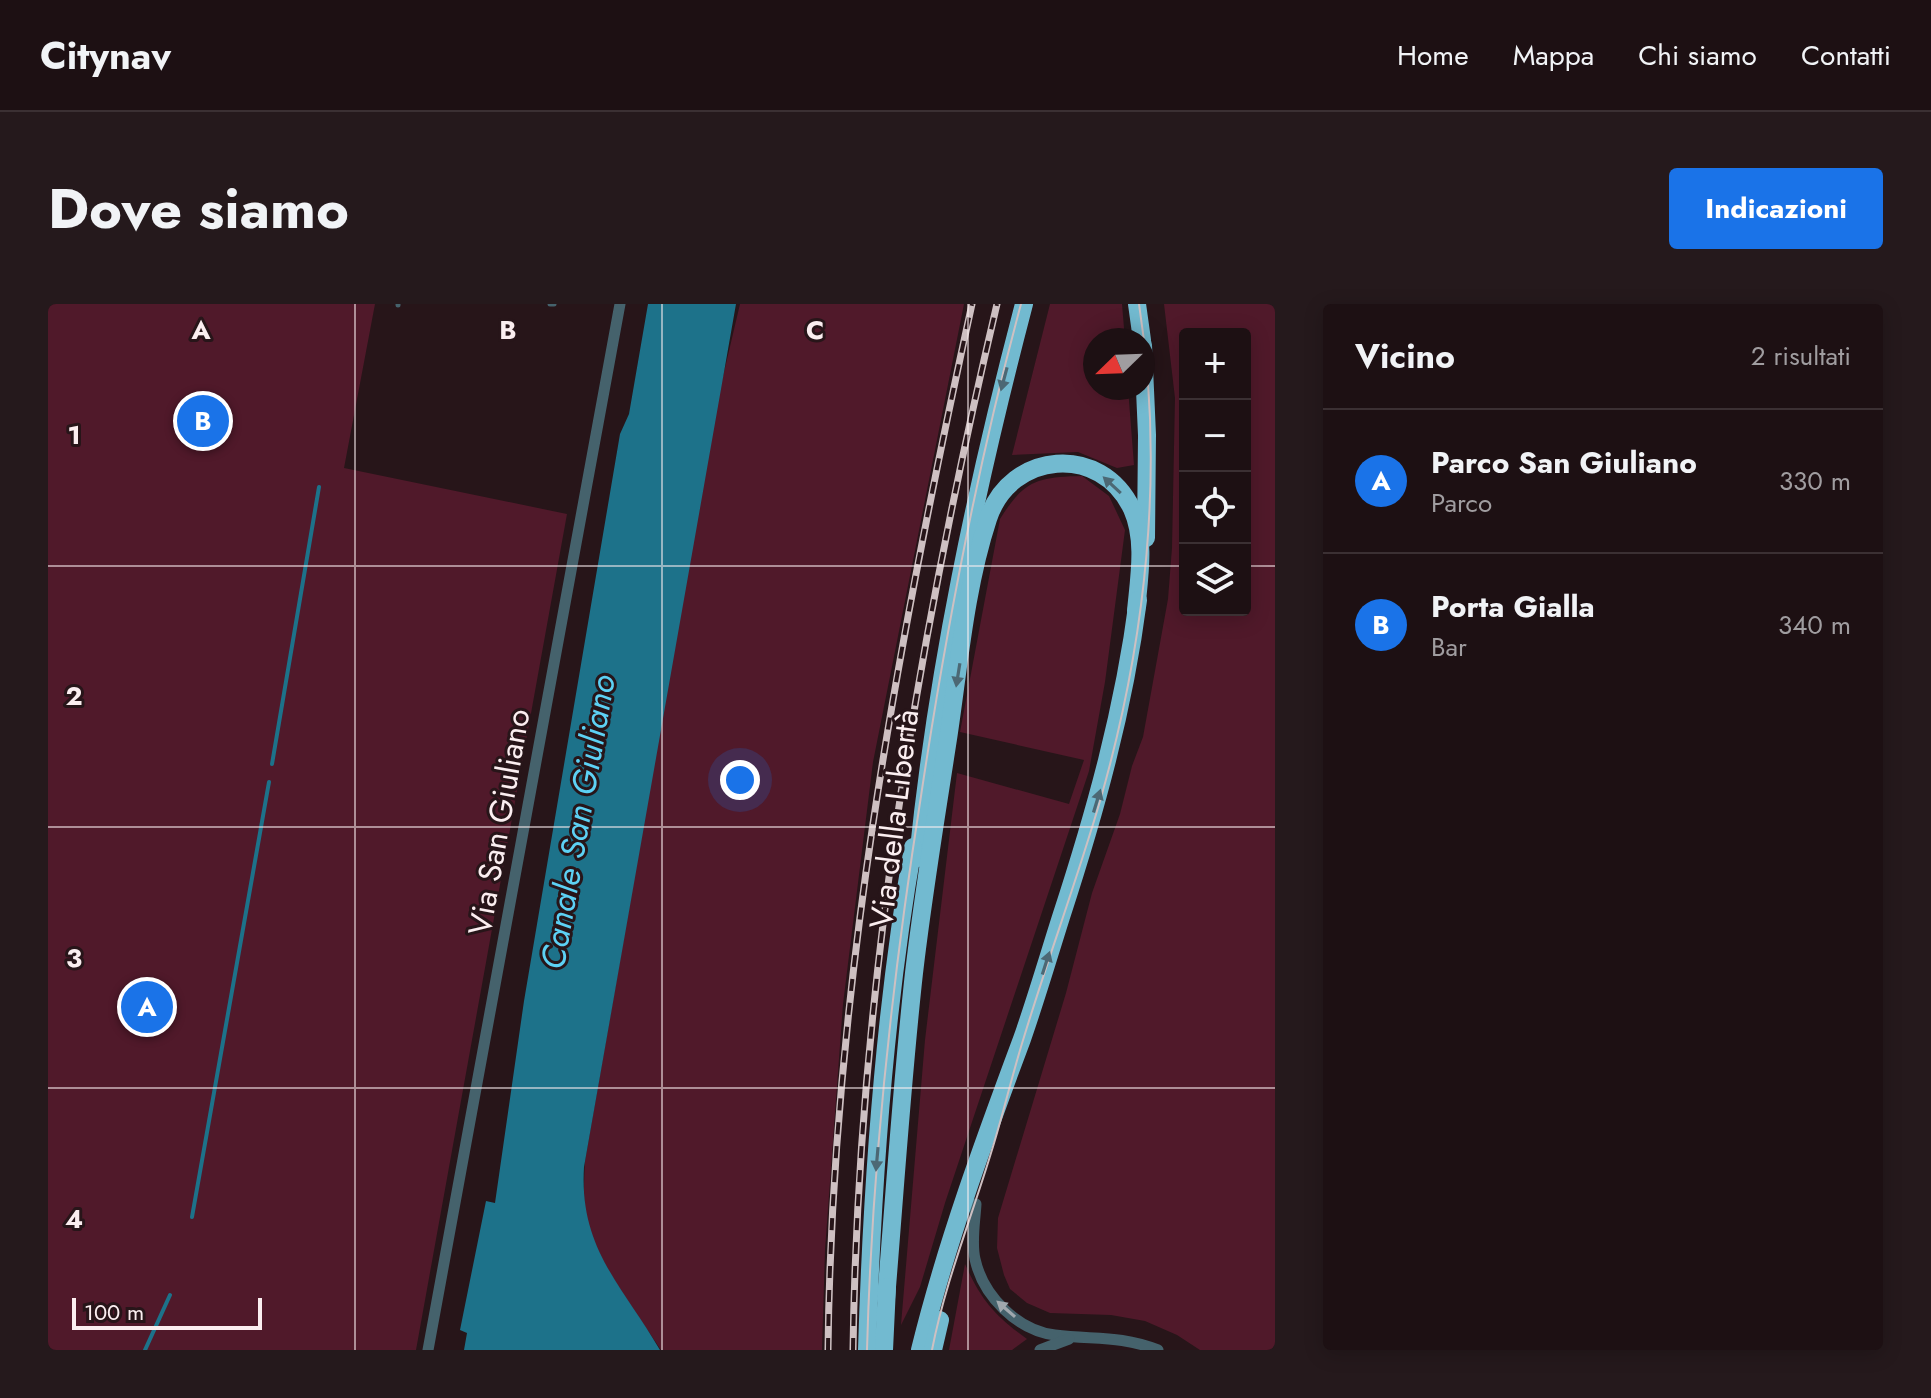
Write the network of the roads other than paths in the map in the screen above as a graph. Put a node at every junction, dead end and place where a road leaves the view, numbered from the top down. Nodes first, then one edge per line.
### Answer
1 (620, 304) edge
2 (1024, 304) edge
3 (1137, 304) edge
4 (1141, 328) edge
5 (1144, 400) edge
6 (1136, 611) junction
7 (929, 757) junction
8 (1022, 1037) junction
9 (976, 1204) junction
10 (886, 1299) junction
11 (1077, 1336) junction
12 (428, 1350) edge
13 (867, 1350) edge
14 (884, 1350) edge
15 (920, 1350) edge
16 (933, 1350) edge
17 (1040, 1350) edge
18 (1158, 1350) edge

1 - 12 street, Via San Giuliano
2 -> 7 highway, Via della Libertà
3 - 4 highway
5 - 6 highway
8 -> 6 highway
6 -> 10 highway
7 - 10 highway, Via della Libertà
7 -> 13 highway
8 - 9 highway
8 - 15 highway
11 -> 9 street
9 - 16 highway
10 - 14 highway, Via della Libertà
11 - 17 street
11 - 18 street

